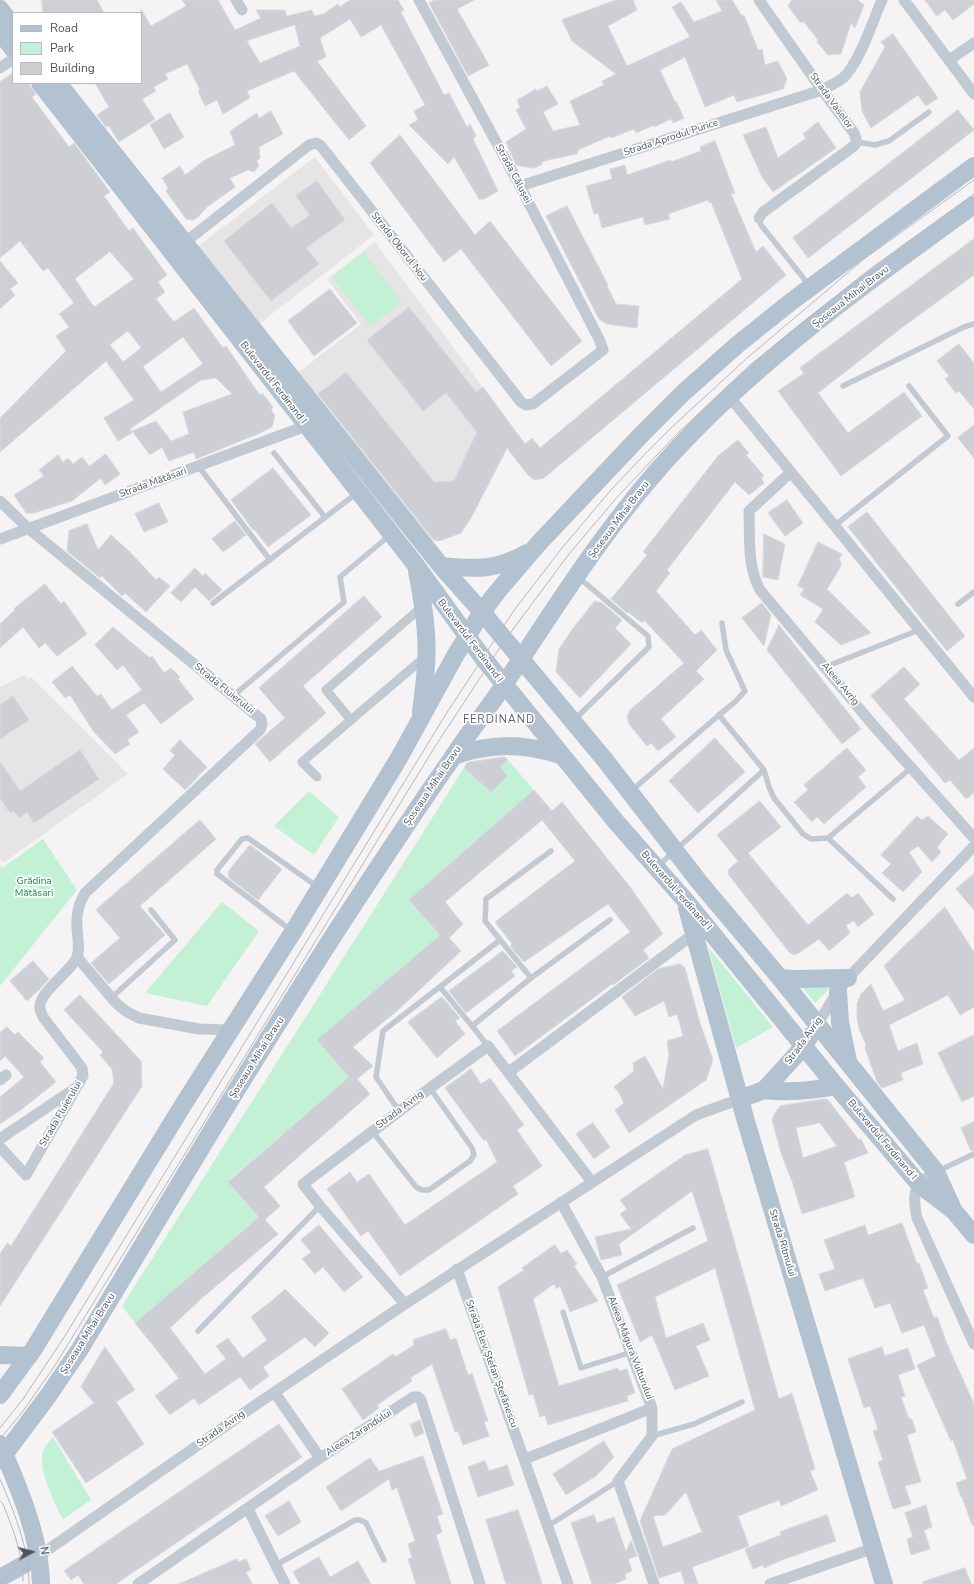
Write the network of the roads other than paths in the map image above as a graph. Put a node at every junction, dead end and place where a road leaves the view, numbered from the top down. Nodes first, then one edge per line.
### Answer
1 (236, 0) edge
2 (419, 0) edge
3 (759, 0) edge
4 (882, 0) edge
5 (904, 0) edge
6 (0, 9) edge
7 (242, 10) dead end
8 (12, 25) edge
9 (0, 32) edge
10 (974, 43) edge
11 (12, 48) edge
12 (12, 60) edge
13 (949, 60) junction
14 (0, 68) edge
15 (41, 84) edge
16 (59, 84) edge
17 (822, 90) junction
18 (974, 94) edge
19 (928, 112) dead end
20 (857, 142) junction
21 (974, 166) edge
22 (520, 186) junction
23 (974, 205) edge
24 (760, 218) joint
25 (184, 243) junction
26 (190, 263) junction
27 (811, 287) junction
28 (974, 324) edge
29 (603, 350) joint
30 (843, 386) dead end
31 (909, 386) dead end
32 (729, 396) junction
33 (306, 426) junction
34 (274, 453) dead end
35 (199, 466) junction
36 (791, 472) junction
37 (358, 492) junction
38 (0, 501) edge
39 (325, 517) junction
40 (407, 523) junction
41 (834, 526) junction
42 (29, 529) junction
43 (391, 534) junction
44 (0, 540) edge
45 (539, 543) junction
46 (270, 560) junction
47 (415, 564) junction
48 (441, 566) junction
49 (577, 576) junction
50 (974, 592) edge
51 (213, 603) dead end
52 (958, 604) dead end
53 (423, 606) junction
54 (482, 612) junction
55 (722, 623) dead end
56 (919, 630) junction
57 (466, 637) junction
58 (521, 659) junction
59 (419, 662) dead end
60 (825, 667) junction
61 (504, 685) junction
62 (233, 696) junction
63 (974, 697) edge
64 (719, 715) junction
65 (350, 720) junction
66 (420, 721) junction
67 (572, 722) junction
68 (560, 755) junction
69 (452, 756) junction
70 (911, 768) junction
71 (764, 770) junction
72 (317, 777) dead end
73 (630, 792) junction
74 (828, 838) junction
75 (974, 838) edge
76 (974, 846) edge
77 (674, 850) junction
78 (551, 851) dead end
79 (656, 868) junction
80 (320, 888) junction
81 (893, 899) dead end
82 (685, 900) junction
83 (151, 910) dead end
84 (610, 920) dead end
85 (293, 932) junction
86 (694, 933) junction
87 (500, 940) junction
88 (77, 957) junction
89 (531, 978) junction
90 (780, 978) junction
91 (843, 985) junction
92 (440, 987) junction
93 (111, 998) junction
94 (817, 1025) junction
95 (472, 1026) junction
96 (230, 1030) junction
97 (488, 1046) junction
98 (803, 1046) junction
99 (848, 1064) junction
100 (509, 1072) junction
101 (78, 1086) junction
102 (836, 1086) junction
103 (430, 1088) junction
104 (764, 1090) junction
105 (740, 1099) junction
106 (399, 1111) junction
107 (372, 1131) junction
108 (0, 1139) edge
109 (0, 1147) edge
110 (974, 1154) edge
111 (936, 1172) junction
112 (592, 1182) junction
113 (919, 1184) junction
114 (561, 1202) junction
115 (320, 1206) junction
116 (954, 1211) junction
117 (693, 1228) dead end
118 (974, 1235) edge
119 (457, 1269) junction
120 (602, 1278) junction
121 (404, 1304) junction
122 (563, 1312) dead end
123 (970, 1320) edge
124 (198, 1331) dead end
125 (974, 1344) edge
126 (632, 1352) junction
127 (0, 1355) edge
128 (29, 1356) junction
129 (275, 1392) junction
130 (0, 1394) edge
131 (742, 1402) dead end
132 (652, 1408) junction
133 (652, 1436) junction
134 (2, 1452) edge
135 (320, 1458) junction
136 (525, 1459) junction
137 (618, 1481) junction
138 (248, 1509) junction
139 (548, 1526) junction
140 (874, 1548) junction
141 (39, 1556) junction
142 (384, 1560) dead end
143 (276, 1565) junction
144 (1, 1577) edge
145 (41, 1584) edge
146 (138, 1584) edge
147 (286, 1584) edge
148 (480, 1584) edge
149 (568, 1584) edge
150 (654, 1584) edge
151 (770, 1584) edge
152 (884, 1584) edge

1 - 7 street
2 - 22 street, Strada Călușei
3 - 17 street, Strada Vaselor
4 - 17 street, Strada Aprodul Purice
5 - 13 street
6 - 8 main road
9 - 11 main road
10 - 13 street
12 - 14 street
13 - 18 street
15 - 26 main road, Bulevardul Ferdinand I
16 - 25 main road, Bulevardul Ferdinand I
17 - 20 street, Strada Vaselor
17 - 22 street, Strada Aprodul Purice
19 - 20 lane
20 - 24 street
21 - 27 main road
22 - 29 street, Strada Călușei
23 - 32 main road, Șoseaua Mihai Bravu
24 - 27 lane
25 - 26 main road, Bulevardul Ferdinand I
25 - 29 street, Strada Oborul Nou
26 - 33 main road, Bulevardul Ferdinand I
26 - 40 main road, Bulevardul Ferdinand I
27 - 45 main road
28 - 30 lane
31 - 41 lane
32 - 36 street
32 - 49 main road, Șoseaua Mihai Bravu
33 - 35 street, Strada Mătăsari
33 - 37 main road, Bulevardul Ferdinand I
34 - 39 lane
35 - 42 street, Strada Mătăsari
35 - 46 lane
36 - 41 street
36 - 60 street, Aleea Avrig
37 - 39 lane
37 - 43 main road, Bulevardul Ferdinand I
38 - 42 street, Strada Fluierului
39 - 46 lane
40 - 47 main road
40 - 48 main road, Bulevardul Ferdinand I
41 - 56 street
42 - 44 street, Strada Mătăsari
42 - 62 street, Strada Fluierului
43 - 47 main road, Bulevardul Ferdinand I
43 - 62 lane
45 - 48 main road
45 - 54 main road
46 - 51 lane
47 - 53 main road
47 - 57 main road, Bulevardul Ferdinand I
48 - 54 main road, Bulevardul Ferdinand I
49 - 58 main road, Șoseaua Mihai Bravu
49 - 67 lane
50 - 52 lane
53 - 65 street
53 - 66 main road
54 - 57 main road
54 - 58 main road, Bulevardul Ferdinand I
55 - 64 lane
56 - 60 lane
56 - 63 street
57 - 61 main road, Bulevardul Ferdinand I
57 - 66 main road
58 - 61 main road, Șoseaua Mihai Bravu
58 - 67 main road, Bulevardul Ferdinand I
59 - 65 street
60 - 70 street, Aleea Avrig
61 - 68 main road, Bulevardul Ferdinand I
61 - 69 main road, Șoseaua Mihai Bravu
62 - 88 street, Strada Fluierului
64 - 71 lane
64 - 73 lane
65 - 72 street
66 - 80 main road
67 - 73 main road, Bulevardul Ferdinand I
68 - 69 main road
68 - 79 main road, Bulevardul Ferdinand I
69 - 134 main road, Șoseaua Mihai Bravu
70 - 74 lane
70 - 75 street, Aleea Avrig
71 - 74 lane
71 - 77 lane
73 - 77 main road, Bulevardul Ferdinand I
74 - 81 lane
76 - 91 street, Strada Avrig
77 - 79 lane
77 - 90 main road, Bulevardul Ferdinand I
78 - 87 lane
79 - 82 main road, Bulevardul Ferdinand I
80 - 85 main road
80 - 85 lane
82 - 86 main road, Strada Ritmului
82 - 98 main road, Bulevardul Ferdinand I
83 - 93 lane
84 - 89 lane
85 - 96 main road
86 - 100 street, Bulevardul Ferdinand I
86 - 105 main road, Strada Ritmului
87 - 89 lane
87 - 92 lane
88 - 93 street
88 - 101 street, Strada Fluierului
89 - 95 lane
90 - 91 main road
90 - 94 main road, Bulevardul Ferdinand I
91 - 94 street, Strada Avrig
91 - 99 main road
92 - 95 lane
92 - 106 lane
93 - 96 street
94 - 98 main road, Strada Avrig
94 - 99 main road, Bulevardul Ferdinand I
95 - 97 lane
96 - 128 main road
97 - 100 street
97 - 103 street, Strada Avrig
98 - 102 main road, Bulevardul Ferdinand I
98 - 104 main road, Strada Avrig
99 - 111 main road, Bulevardul Ferdinand I
100 - 112 street
101 - 108 street
101 - 109 street, Strada Fluierului
102 - 104 main road
102 - 113 main road, Bulevardul Ferdinand I
103 - 106 street, Strada Avrig
103 - 107 lane
104 - 105 main road, Strada Avrig
105 - 112 street, Strada Avrig
105 - 140 main road, Strada Ritmului
106 - 107 street, Strada Avrig
107 - 115 street, Strada Avrig
110 - 111 lane
111 - 113 street, Bulevardul Ferdinand I
111 - 116 main road, Bulevardul Ferdinand I
112 - 114 street, Strada Avrig
113 - 116 main road, Bulevardul Ferdinand I
113 - 123 street, Bulevardul Ferdinand I
114 - 119 street, Strada Avrig
114 - 120 street, Aleea Măgura Vulturului
115 - 121 street, Strada Avrig
115 - 124 lane
116 - 118 main road, Bulevardul Ferdinand I
117 - 120 lane
119 - 121 street, Strada Avrig
119 - 136 street, Strada Elev Ștefan Ștefănescu
120 - 126 street, Aleea Măgura Vulturului
121 - 129 street, Strada Avrig
122 - 126 lane
123 - 125 street, Bulevardul Ferdinand I
126 - 132 street, Aleea Măgura Vulturului
127 - 128 main road
128 - 130 main road
129 - 135 street
129 - 141 street, Strada Avrig
131 - 133 lane
132 - 133 street, Aleea Măgura Vulturului
132 - 136 street
133 - 137 street
134 - 141 main road
135 - 138 street, Aleea Zarandului
135 - 148 street, Aleea Zarandului
136 - 139 street, Strada Elev Ștefan Ștefănescu
137 - 139 lane
137 - 150 street
138 - 143 street
138 - 146 street, Aleea Zarandului
139 - 149 street, Strada Elev Ștefan Ștefănescu
140 - 151 street
140 - 152 main road, Strada Ritmului
141 - 144 main road
141 - 145 main road
142 - 143 lane
143 - 147 street

